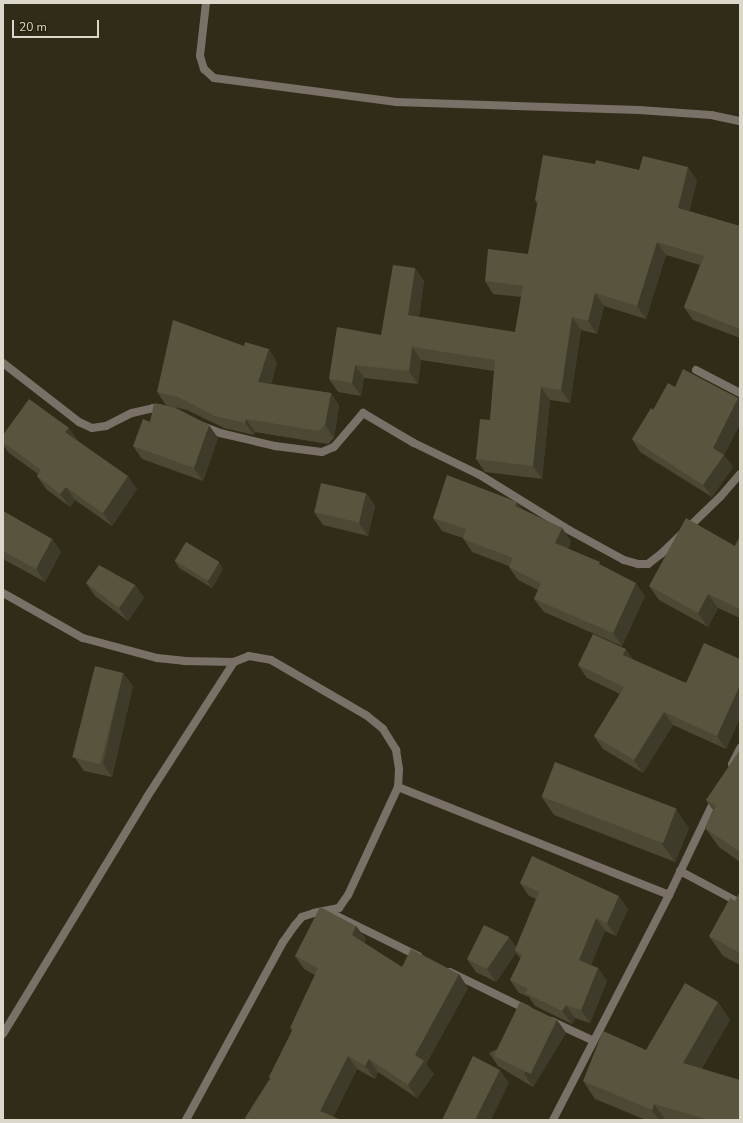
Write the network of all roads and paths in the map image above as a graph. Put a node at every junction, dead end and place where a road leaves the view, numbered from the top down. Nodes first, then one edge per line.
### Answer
1 (206, 3) edge
2 (740, 121) edge
3 (3, 363) edge
4 (696, 370) dead end
5 (740, 393) edge
6 (169, 410) edge
7 (197, 422) edge
8 (740, 474) edge
9 (3, 593) edge
10 (234, 662) junction
11 (740, 748) edge
12 (730, 769) edge
13 (398, 787) junction
14 (720, 789) edge
15 (680, 871) junction
16 (669, 895) junction
17 (740, 903) edge
18 (327, 911) junction
19 (425, 959) edge
20 (439, 966) edge
21 (3, 1034) edge
22 (594, 1041) junction
23 (186, 1120) edge
24 (553, 1120) edge

1 - 2 street
3 - 6 street
4 - 5 street
7 - 8 street
9 - 10 street
10 - 13 street
10 - 21 street
11 - 12 street
13 - 16 street
13 - 18 street
14 - 15 street
15 - 16 street
15 - 17 street
16 - 22 street
18 - 19 street
18 - 23 street
20 - 22 street
22 - 24 street

